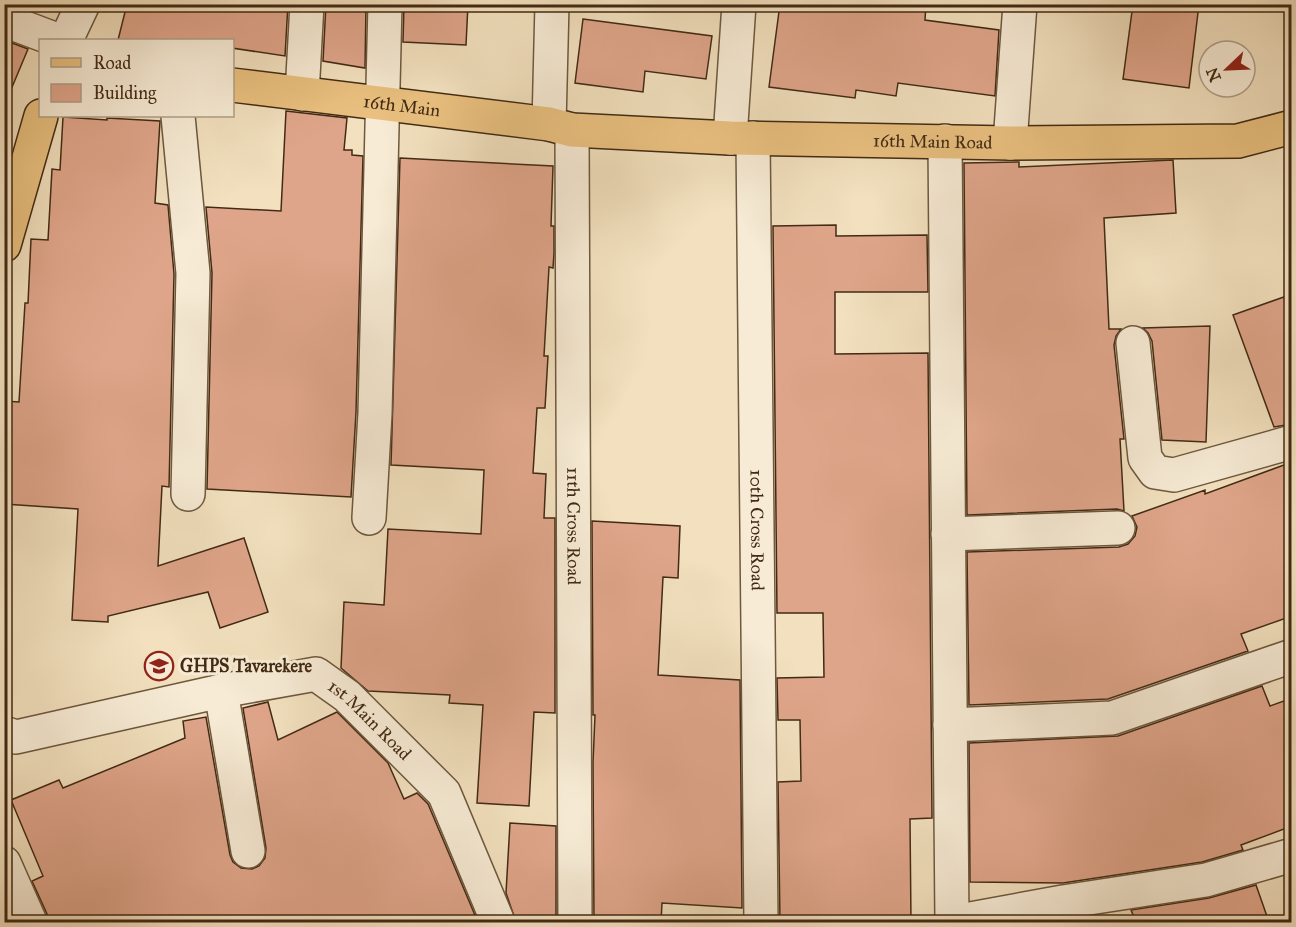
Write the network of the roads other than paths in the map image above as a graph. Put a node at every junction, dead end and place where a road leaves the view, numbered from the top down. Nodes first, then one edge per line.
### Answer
1 (83, 4) edge
2 (307, 4) edge
3 (385, 4) edge
4 (552, 4) edge
5 (739, 4) edge
6 (1020, 4) edge
7 (4, 20) edge
8 (54, 39) edge
9 (66, 39) edge
10 (234, 85) edge
11 (302, 93) junction
12 (383, 103) junction
13 (41, 117) edge
14 (178, 117) edge
15 (560, 127) junction
16 (1292, 127) edge
17 (742, 138) junction
18 (945, 141) junction
19 (1010, 143) junction
20 (15, 175) edge
21 (4, 245) edge
22 (1133, 343) dead end
23 (1292, 442) edge
24 (188, 494) dead end
25 (369, 518) dead end
26 (1118, 528) dead end
27 (948, 534) junction
28 (1292, 656) edge
29 (221, 692) junction
30 (950, 725) junction
31 (4, 733) edge
32 (248, 850) dead end
33 (1292, 855) edge
34 (4, 862) edge
35 (30, 922) edge
36 (498, 922) edge
37 (575, 922) edge
38 (761, 922) edge
39 (953, 922) edge

1 - 9 street
2 - 11 street
3 - 12 street
4 - 15 street, 11th Cross Road
5 - 17 street, 10th Cross Road
6 - 19 street
7 - 8 street
10 - 11 main road, 16th Main
11 - 12 main road, 16th Main
12 - 15 main road, 16th Main
12 - 25 street
13 - 20 main road
14 - 24 street
15 - 17 main road, 16th Main Road
15 - 37 street, 11th Cross Road
16 - 19 main road, 16th Main Road
17 - 18 main road, 16th Main Road
17 - 38 street, 10th Cross Road
18 - 19 main road, 16th Main Road
18 - 27 street
20 - 21 main road
22 - 23 street
26 - 27 street
27 - 30 street
28 - 30 street
29 - 31 street, 1st Main Road
29 - 32 street
29 - 36 street, 1st Main Road
30 - 39 street
33 - 39 street
34 - 35 street

